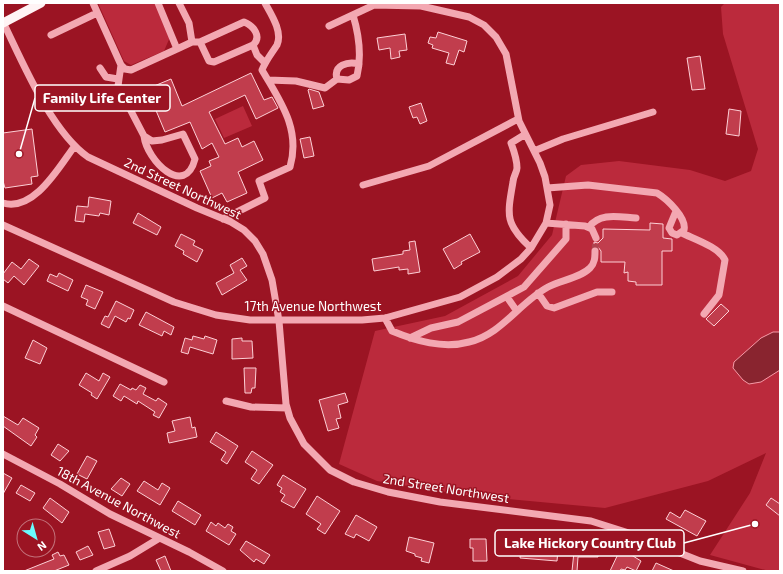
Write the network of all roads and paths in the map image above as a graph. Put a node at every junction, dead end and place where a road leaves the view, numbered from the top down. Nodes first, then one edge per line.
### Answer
1 (41, 3) edge
2 (93, 3) edge
3 (158, 3) edge
4 (179, 3) edge
5 (265, 3) edge
6 (373, 4) edge
7 (97, 13) junction
8 (353, 14) junction
9 (3, 22) edge
10 (329, 26) dead end
11 (51, 35) dead end
12 (192, 42) junction
13 (200, 42) junction
14 (253, 45) junction
15 (177, 49) junction
16 (265, 63) junction
17 (359, 64) junction
18 (121, 65) junction
19 (100, 68) dead end
20 (118, 79) junction
21 (337, 79) junction
22 (268, 80) junction
23 (653, 112) dead end
24 (518, 118) junction
25 (524, 135) junction
26 (144, 136) junction
27 (74, 146) junction
28 (534, 151) junction
29 (363, 185) dead end
30 (548, 188) junction
31 (3, 203) edge
32 (676, 211) junction
33 (223, 218) junction
34 (636, 218) dead end
35 (546, 223) junction
36 (566, 224) junction
37 (3, 225) edge
38 (589, 227) junction
39 (682, 233) junction
40 (596, 238) tunnel mouth
41 (531, 248) junction
42 (595, 251) tunnel mouth
43 (612, 292) dead end
44 (538, 294) junction
45 (507, 297) junction
46 (3, 306) edge
47 (516, 310) junction
48 (704, 314) dead end
49 (385, 318) junction
50 (279, 321) junction
51 (409, 338) junction
52 (164, 382) dead end
53 (226, 401) dead end
54 (287, 408) junction
55 (3, 454) edge
56 (158, 539) junction
57 (727, 569) edge
58 (96, 571) edge
59 (223, 571) edge
60 (743, 571) edge

1 - 9 main road
2 - 7 street
3 - 15 street
4 - 12 street
5 - 16 street
6 - 8 street
6 - 24 street, 17th Avenue Northwest
7 - 11 street
7 - 18 street
8 - 10 street
8 - 17 street
9 - 27 street, 2nd Street Northwest
12 - 13 street
12 - 15 street
13 - 14 street
13 - 14 street
14 - 16 street
15 - 18 street
16 - 22 street
17 - 21 street
17 - 21 street
18 - 20 street
19 - 20 street
20 - 26 street
21 - 22 street
22 - 33 street
23 - 28 street
24 - 25 street, 17th Avenue Northwest
24 - 29 street
25 - 28 street, 17th Avenue Northwest
25 - 41 street
26 - 26 street
27 - 31 street
27 - 33 street, 2nd Street Northwest
28 - 30 street, 17th Avenue Northwest
30 - 32 street
30 - 35 street, 17th Avenue Northwest
32 - 39 street
32 - 39 street
33 - 50 street, 2nd Street Northwest
34 - 38 street
35 - 36 street
35 - 41 street, 17th Avenue Northwest
36 - 38 street
36 - 45 street
37 - 50 street, 17th Avenue Northwest
38 - 40 street
39 - 48 street
41 - 49 street, 17th Avenue Northwest
42 - 44 street
43 - 44 street
44 - 47 street
45 - 47 street
45 - 51 street
46 - 52 street
47 - 51 street
49 - 50 street, 17th Avenue Northwest
49 - 51 street
50 - 54 street, 2nd Street Northwest
53 - 54 street
54 - 57 street, 2nd Street Northwest
55 - 56 street, 18th Avenue Northwest
56 - 58 street
56 - 59 street, 18th Avenue Northwest
57 - 60 street, 2nd Street Northwest

